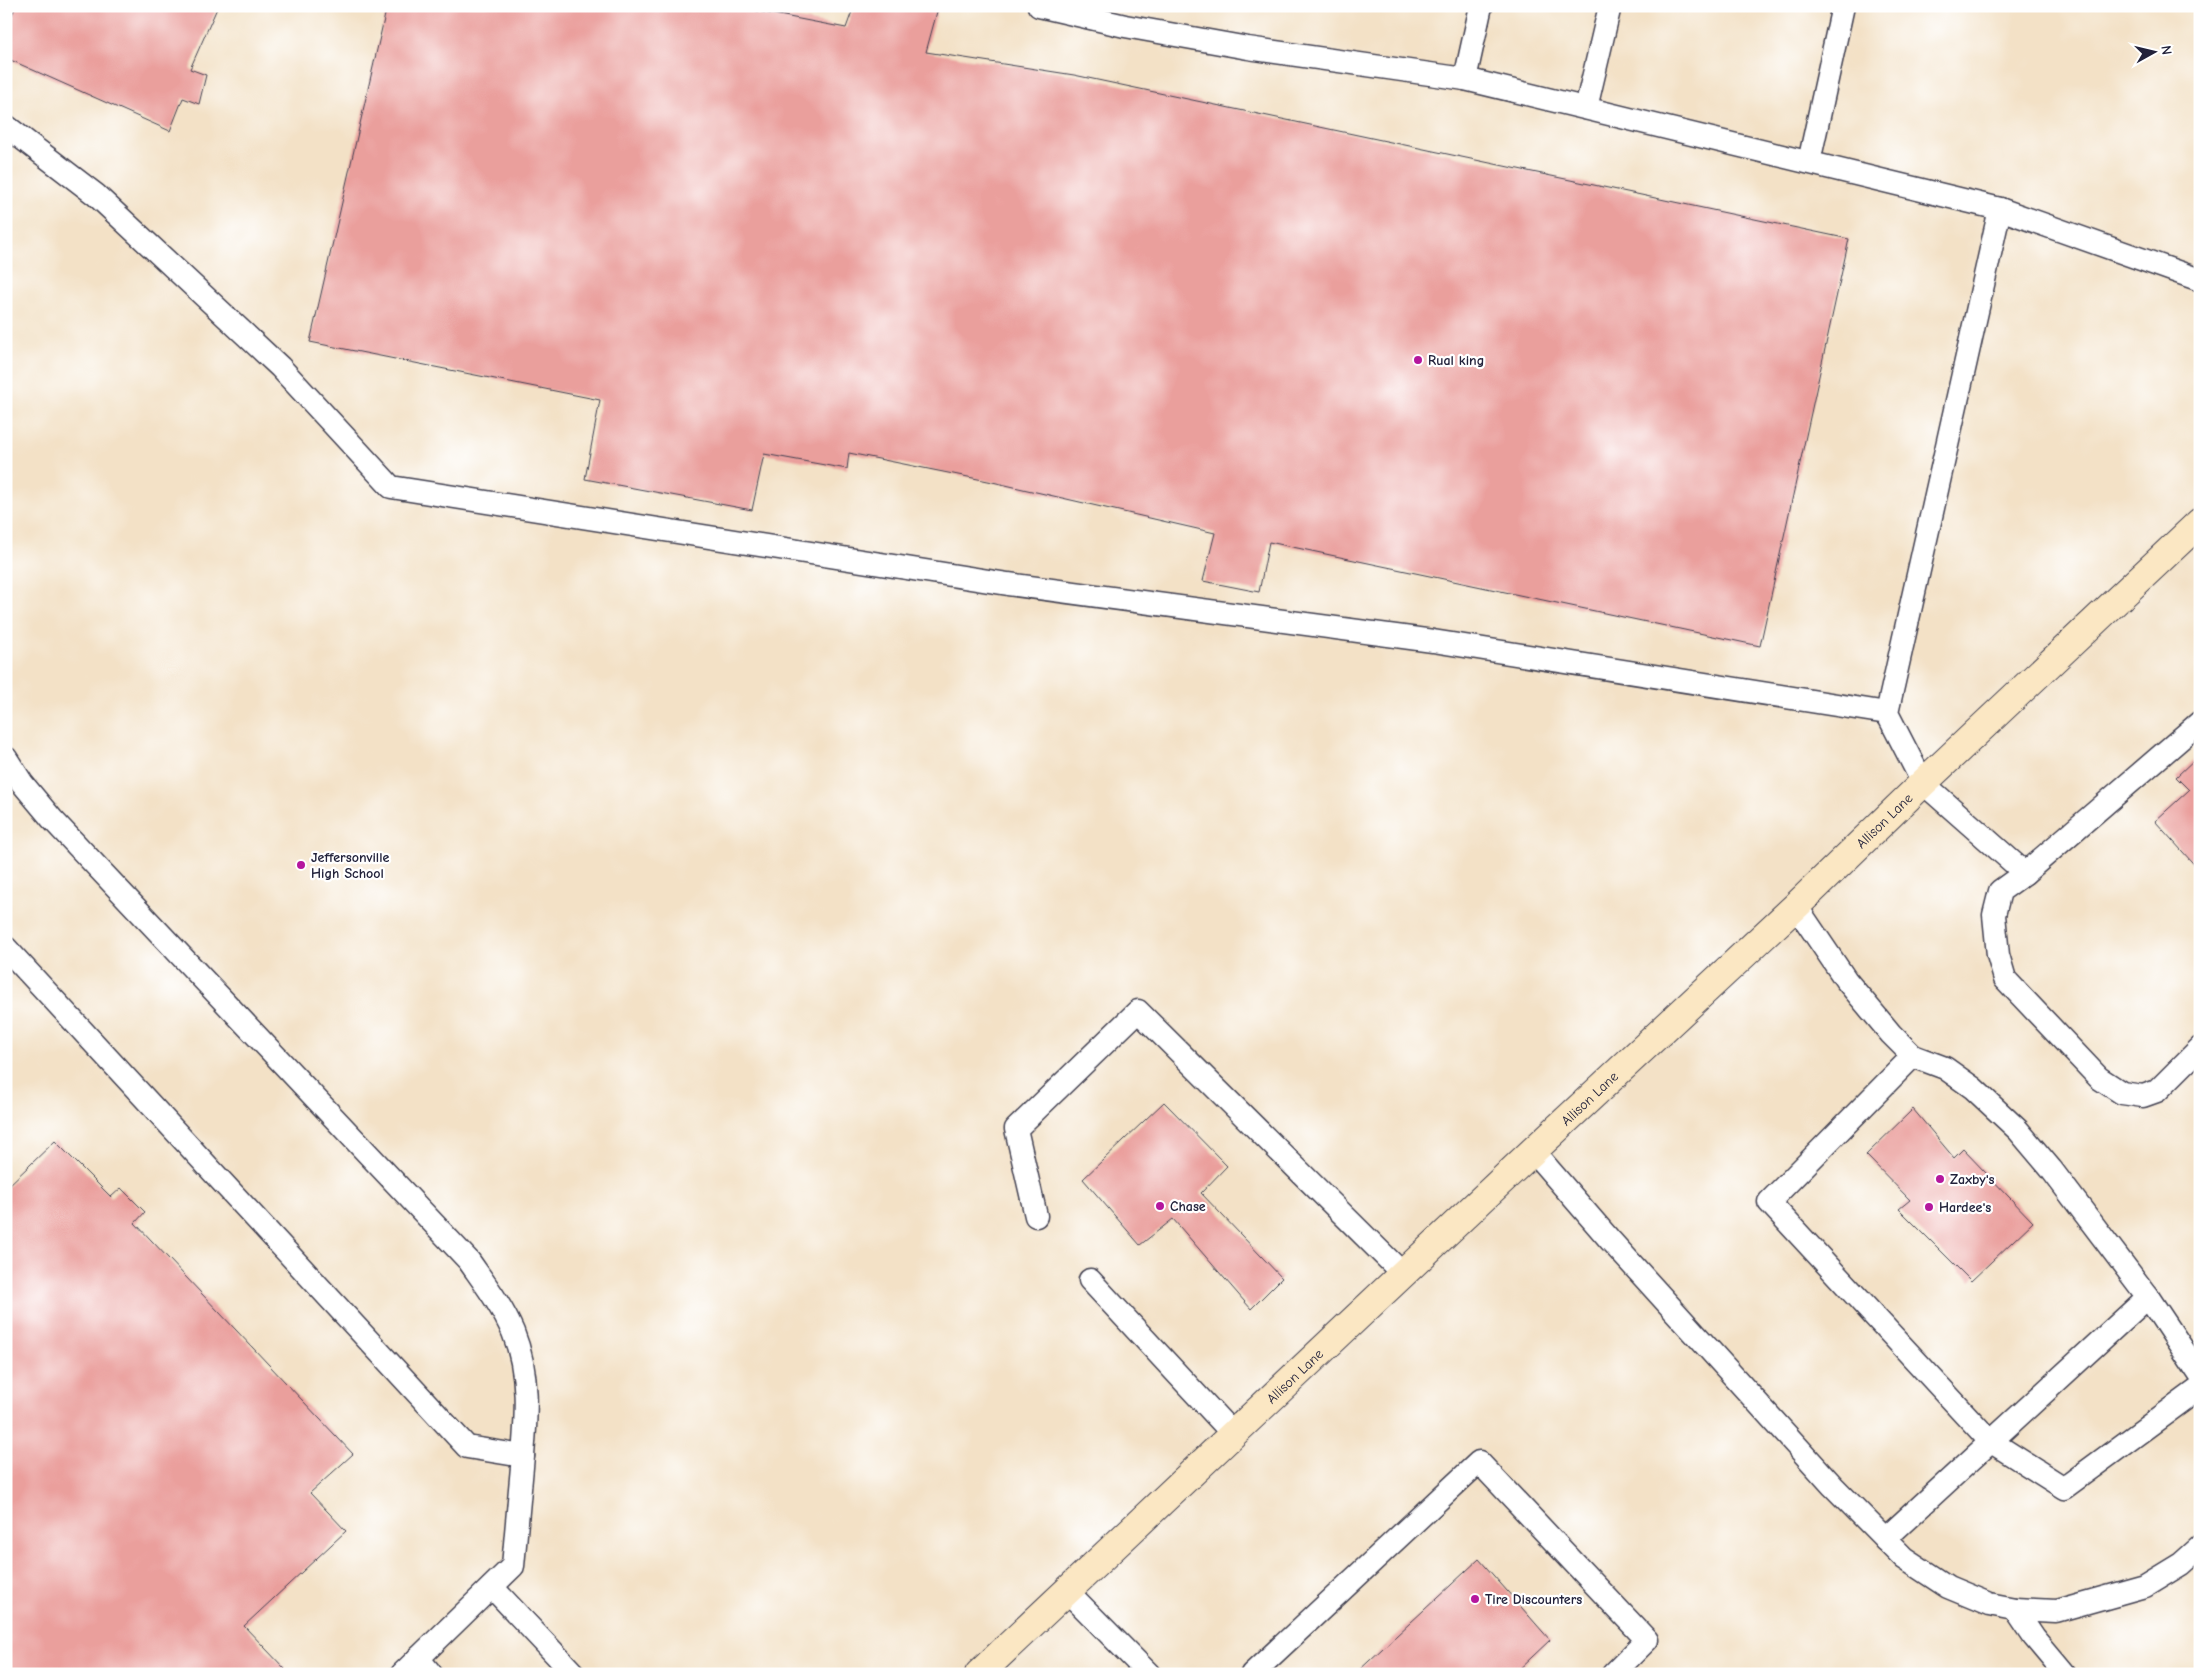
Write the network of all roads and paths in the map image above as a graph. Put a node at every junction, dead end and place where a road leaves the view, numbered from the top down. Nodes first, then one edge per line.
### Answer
1 (1039, 6) edge
2 (1481, 6) edge
3 (1610, 6) edge
4 (1842, 6) edge
5 (1465, 79) junction
6 (1586, 108) junction
7 (6, 126) edge
8 (1809, 162) junction
9 (2000, 208) junction
10 (2200, 280) edge
11 (2200, 522) edge
12 (1887, 713) junction
13 (2200, 722) edge
14 (6, 758) edge
15 (1923, 783) junction
16 (2025, 872) junction
17 (1796, 906) junction
18 (6, 948) edge
19 (2200, 1048) edge
20 (1913, 1056) junction
21 (1533, 1151) junction
22 (1036, 1216) dead end
23 (1403, 1274) junction
24 (1090, 1280) dead end
25 (2148, 1296) junction
26 (2200, 1376) edge
27 (2200, 1388) edge
28 (1234, 1434) junction
29 (1990, 1441) junction
30 (523, 1456) junction
31 (1885, 1538) junction
32 (2200, 1547) edge
33 (492, 1587) junction
34 (1067, 1591) junction
35 (2015, 1608) junction
36 (424, 1666) edge
37 (402, 1674) edge
38 (574, 1674) edge
39 (979, 1674) edge
40 (1149, 1674) edge
41 (1252, 1674) edge
42 (1613, 1674) edge
43 (2065, 1674) edge

1 - 5 lane
2 - 5 lane
3 - 6 lane
4 - 8 lane
5 - 6 lane
6 - 8 lane
7 - 12 lane
8 - 9 lane
9 - 10 lane
9 - 12 lane
11 - 15 main road, Allison Lane
12 - 15 lane
13 - 16 lane
14 - 30 lane
15 - 16 lane
15 - 17 main road, Allison Lane
16 - 19 lane
17 - 20 lane
17 - 21 main road, Allison Lane
18 - 30 lane
20 - 25 lane
20 - 29 lane
21 - 23 main road, Allison Lane
21 - 31 lane
22 - 23 lane
23 - 28 main road, Allison Lane
24 - 28 lane
25 - 26 lane
25 - 29 lane
27 - 29 lane
28 - 34 main road, Allison Lane
29 - 31 lane
30 - 33 lane
31 - 35 lane
32 - 35 lane
33 - 36 lane
33 - 38 lane
34 - 39 main road, Allison Lane
34 - 40 lane
35 - 43 lane
36 - 37 lane
41 - 42 lane

